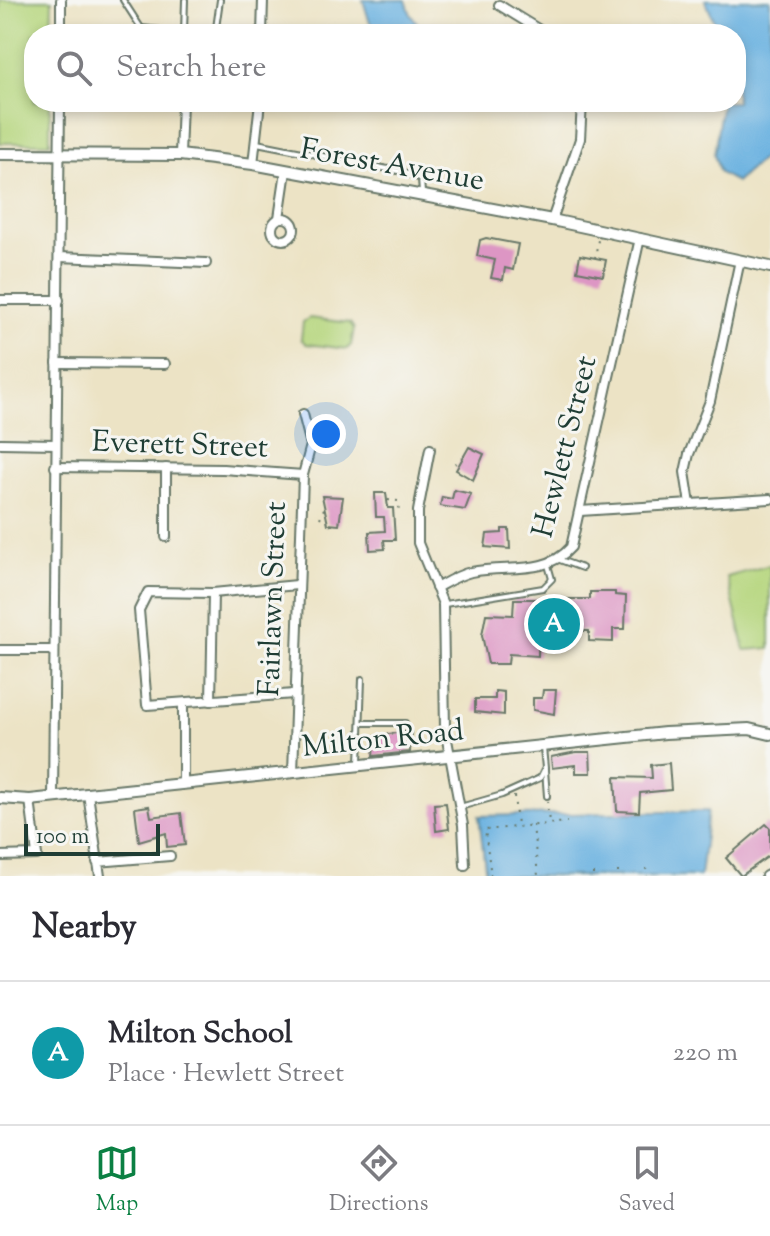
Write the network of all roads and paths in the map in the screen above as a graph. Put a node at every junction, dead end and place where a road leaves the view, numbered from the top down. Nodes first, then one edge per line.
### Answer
1 (61, 0) edge
2 (123, 0) edge
3 (185, 0) edge
4 (220, 0) edge
5 (263, 0) edge
6 (499, 5) dead end
7 (61, 24) edge
8 (138, 24) edge
9 (184, 24) edge
10 (217, 24) edge
11 (262, 24) edge
12 (530, 24) edge
13 (60, 112) edge
14 (182, 112) edge
15 (259, 112) edge
16 (581, 112) edge
17 (255, 143) junction
18 (60, 153) junction
19 (0, 154) edge
20 (180, 155) junction
21 (253, 164) junction
22 (286, 171) junction
23 (421, 196) junction
24 (279, 218) dead end
25 (552, 220) junction
26 (600, 230) junction
27 (640, 238) junction
28 (59, 257) junction
29 (595, 258) dead end
30 (740, 260) junction
31 (206, 263) dead end
32 (770, 267) edge
33 (0, 300) edge
34 (59, 300) junction
35 (57, 363) junction
36 (165, 364) dead end
37 (303, 414) dead end
38 (0, 443) edge
39 (56, 444) junction
40 (430, 449) dead end
41 (465, 455) dead end
42 (455, 464) dead end
43 (55, 467) junction
44 (166, 468) junction
45 (303, 475) junction
46 (770, 499) edge
47 (388, 500) dead end
48 (690, 504) junction
49 (325, 506) dead end
50 (580, 511) junction
51 (399, 512) dead end
52 (320, 518) dead end
53 (166, 537) dead end
54 (560, 560) junction
55 (548, 565) junction
56 (582, 568) dead end
57 (297, 585) junction
58 (436, 588) junction
59 (213, 593) junction
60 (443, 604) junction
61 (0, 650) edge
62 (53, 650) junction
63 (362, 679) dead end
64 (294, 694) junction
65 (211, 701) junction
66 (183, 704) junction
67 (361, 723) junction
68 (405, 723) dead end
69 (770, 734) edge
70 (543, 748) junction
71 (448, 758) junction
72 (359, 765) junction
73 (545, 768) junction
74 (293, 773) junction
75 (183, 784) junction
76 (513, 789) junction
77 (88, 794) junction
78 (547, 796) joint
79 (0, 798) edge
80 (53, 798) junction
81 (30, 800) junction
82 (459, 807) junction
83 (567, 822) dead end
84 (549, 823) junction
85 (533, 825) junction
86 (518, 826) junction
87 (0, 856) edge
88 (170, 856) dead end
89 (97, 862) junction
90 (465, 865) dead end
91 (646, 868) dead end
92 (100, 876) edge
93 (491, 876) edge
94 (538, 876) edge
95 (647, 876) edge

1 - 7 street
2 - 8 lane
3 - 9 lane
4 - 10 lane
5 - 11 street
6 - 12 street
13 - 18 street
14 - 20 street
15 - 17 street
16 - 25 street
17 - 21 street
17 - 23 lane
18 - 19 street, Forest Avenue
18 - 20 street, Forest Avenue
18 - 28 street
20 - 21 street, Forest Avenue
21 - 22 street, Forest Avenue
22 - 23 street, Forest Avenue
22 - 24 street
23 - 25 street, Forest Avenue
25 - 26 street, Forest Avenue
26 - 27 street, Forest Avenue
26 - 29 path
27 - 30 street, Forest Avenue
27 - 50 street, Hewlett Street
28 - 31 street
28 - 34 street
30 - 32 street, Forest Avenue
30 - 48 street
33 - 34 street
34 - 35 street
35 - 36 street
35 - 39 street
37 - 45 street, Fairlawn Street
38 - 39 street
39 - 43 street
40 - 58 street
41 - 42 path
43 - 44 street, Everett Street
43 - 62 street
44 - 45 street, Everett Street
44 - 53 street
45 - 57 street, Fairlawn Street
46 - 48 street
47 - 51 path
48 - 50 street
49 - 52 path
50 - 54 street, Hewlett Street
54 - 55 street, Hewlett Street
54 - 56 lane
55 - 58 street, Hewlett Street
55 - 60 lane
57 - 59 street
57 - 64 street, Fairlawn Street
58 - 60 street
59 - 65 street
59 - 66 street
60 - 71 street
61 - 62 street
62 - 80 street
63 - 67 lane
64 - 65 street
64 - 74 street, Fairlawn Street
65 - 66 street
66 - 75 street
67 - 68 lane
67 - 72 lane
69 - 70 street, Milton Road
70 - 71 street, Milton Road
70 - 73 lane
71 - 72 street, Milton Road
71 - 82 street
72 - 74 street, Milton Road
73 - 76 lane
73 - 78 lane
74 - 75 street, Milton Road
75 - 77 street, Milton Road
76 - 82 lane
76 - 86 path
77 - 80 street, Milton Road
77 - 89 street
78 - 84 path
79 - 81 street, Milton Road
80 - 81 street, Milton Road
81 - 87 street
82 - 90 street
83 - 84 path
84 - 85 path
85 - 86 path
85 - 94 path
86 - 93 path
88 - 89 street
89 - 92 street
91 - 95 path

